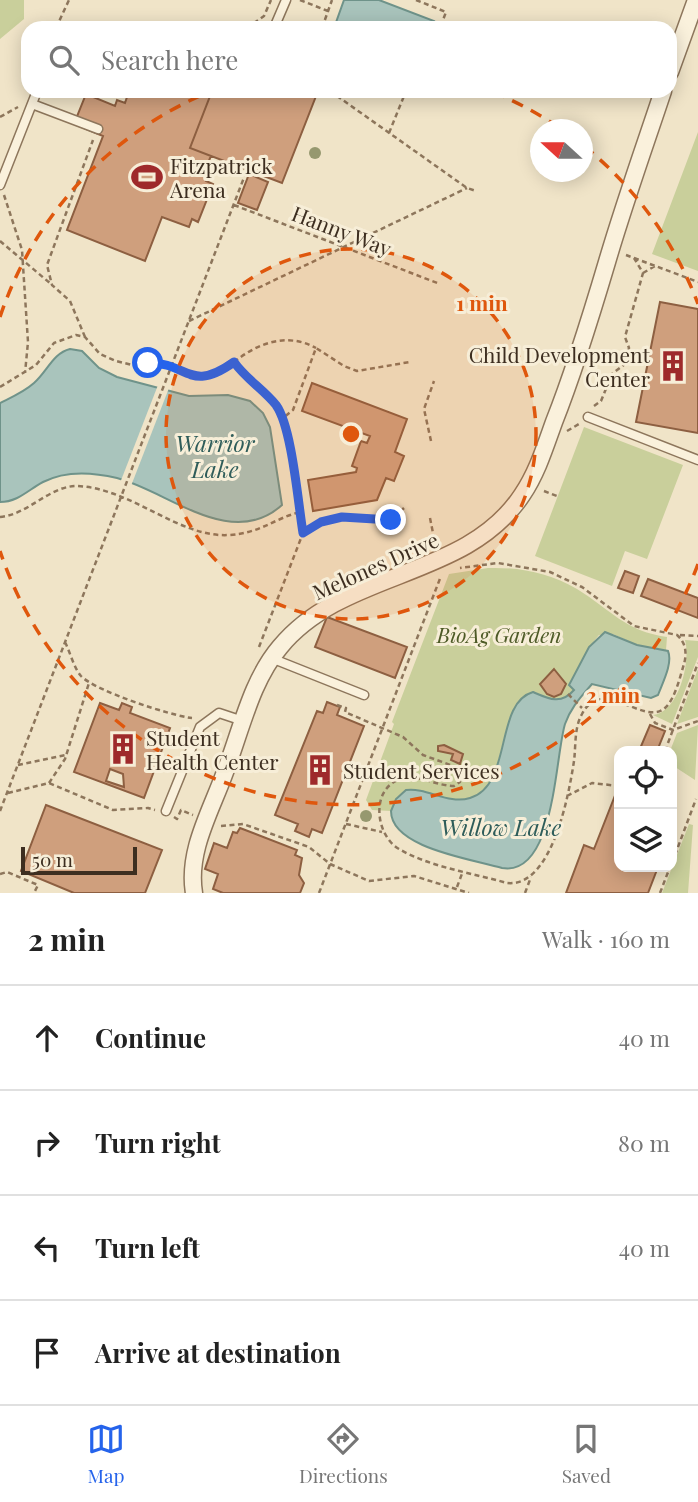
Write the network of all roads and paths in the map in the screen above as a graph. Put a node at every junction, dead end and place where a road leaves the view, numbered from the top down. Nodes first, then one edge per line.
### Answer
1 (69, 0) edge
2 (271, 0) edge
3 (286, 0) edge
4 (300, 0) edge
5 (332, 0) edge
6 (416, 0) edge
7 (696, 0) edge
8 (328, 11) junction
9 (59, 21) edge
10 (257, 21) edge
11 (277, 21) edge
12 (324, 21) edge
13 (443, 21) edge
14 (677, 53) edge
15 (34, 98) edge
16 (340, 98) edge
17 (403, 98) edge
18 (661, 98) edge
19 (32, 104) junction
20 (22, 105) dead end
21 (0, 117) edge
22 (98, 129) joint
23 (389, 133) junction
24 (245, 175) dead end
25 (4, 185) edge
26 (467, 188) junction
27 (476, 191) dead end
28 (233, 205) junction
29 (0, 241) edge
30 (344, 247) junction
31 (625, 254) dead end
32 (634, 258) junction
33 (22, 259) junction
34 (654, 265) junction
35 (643, 273) junction
36 (698, 282) edge
37 (440, 284) dead end
38 (52, 285) junction
39 (189, 321) junction
40 (85, 337) junction
41 (316, 348) junction
42 (234, 362) junction
43 (410, 362) dead end
44 (171, 368) junction
45 (25, 373) junction
46 (434, 381) dead end
47 (0, 387) edge
48 (588, 417) junction
49 (284, 418) junction
50 (561, 434) dead end
51 (431, 441) dead end
52 (698, 460) edge
53 (538, 488) dead end
54 (121, 496) junction
55 (557, 496) dead end
56 (404, 508) dead end
57 (300, 512) junction
58 (0, 517) edge
59 (430, 518) dead end
60 (303, 533) junction
61 (438, 549) dead end
62 (444, 569) dead end
63 (455, 569) dead end
64 (677, 635) junction
65 (698, 636) edge
66 (65, 642) junction
67 (265, 653) junction
68 (698, 663) edge
69 (90, 682) junction
70 (568, 694) dead end
71 (364, 695) dead end
72 (337, 705) dead end
73 (582, 708) dead end
74 (650, 713) junction
75 (197, 715) dead end
76 (243, 721) junction
77 (698, 721) edge
78 (382, 729) junction
79 (673, 730) junction
80 (667, 746) edge
81 (66, 755) junction
82 (18, 765) junction
83 (49, 783) junction
84 (614, 785) edge
85 (7, 794) junction
86 (567, 796) junction
87 (695, 799) dead end
88 (113, 810) dead end
89 (0, 811) edge
90 (166, 811) dead end
91 (346, 824) junction
92 (216, 826) dead end
93 (382, 832) junction
94 (677, 848) edge
95 (330, 864) junction
96 (463, 871) junction
97 (668, 872) edge
98 (0, 874) edge
99 (531, 877) junction
100 (457, 888) junction
101 (34, 893) edge
102 (194, 893) edge
103 (319, 893) edge
104 (469, 893) edge
105 (525, 893) edge
106 (660, 893) edge

1 - 9 path
2 - 10 path
3 - 11 lane
4 - 8 path
5 - 8 path
6 - 13 path
7 - 14 street
8 - 12 path
15 - 19 lane
16 - 23 path
17 - 23 path
18 - 67 street, Melones Drive
19 - 22 lane
19 - 25 lane
20 - 21 path
22 - 38 path
23 - 26 path
24 - 28 path
25 - 33 path
26 - 27 path
26 - 30 path
28 - 30 path, Hanny Way
28 - 39 path
29 - 33 path
30 - 37 path, Hanny Way
30 - 39 path
31 - 32 path
32 - 34 path
32 - 35 path
33 - 38 path
33 - 45 path
34 - 35 path
34 - 36 path
35 - 48 path
38 - 40 path
39 - 44 path
40 - 44 path
40 - 45 path
41 - 42 path
41 - 43 path
41 - 49 path
42 - 44 path
42 - 49 path
44 - 54 path
45 - 47 path
46 - 51 path
48 - 50 path
48 - 52 lane
49 - 57 path
53 - 55 path
54 - 57 path
54 - 58 path
54 - 66 path
56 - 60 path
57 - 60 path
59 - 61 path
60 - 67 path
62 - 78 path
63 - 64 path
64 - 65 path
64 - 74 path
66 - 69 path
66 - 82 path
67 - 71 lane
67 - 76 street, Melones Drive
68 - 79 path
69 - 75 path
69 - 81 path
70 - 73 path
72 - 78 path
74 - 79 path
74 - 86 path
76 - 90 lane
76 - 102 street, Melones Drive
77 - 79 path
78 - 91 path
78 - 93 path
79 - 80 path
81 - 82 path
81 - 83 path
82 - 85 path
83 - 85 path
83 - 88 path
84 - 86 path
85 - 89 path
86 - 99 path
87 - 94 path
91 - 93 path
91 - 95 path
92 - 95 path
93 - 96 path
95 - 100 path
95 - 103 path
96 - 99 path
96 - 100 path
97 - 106 path
98 - 101 path
99 - 105 path
100 - 104 path

